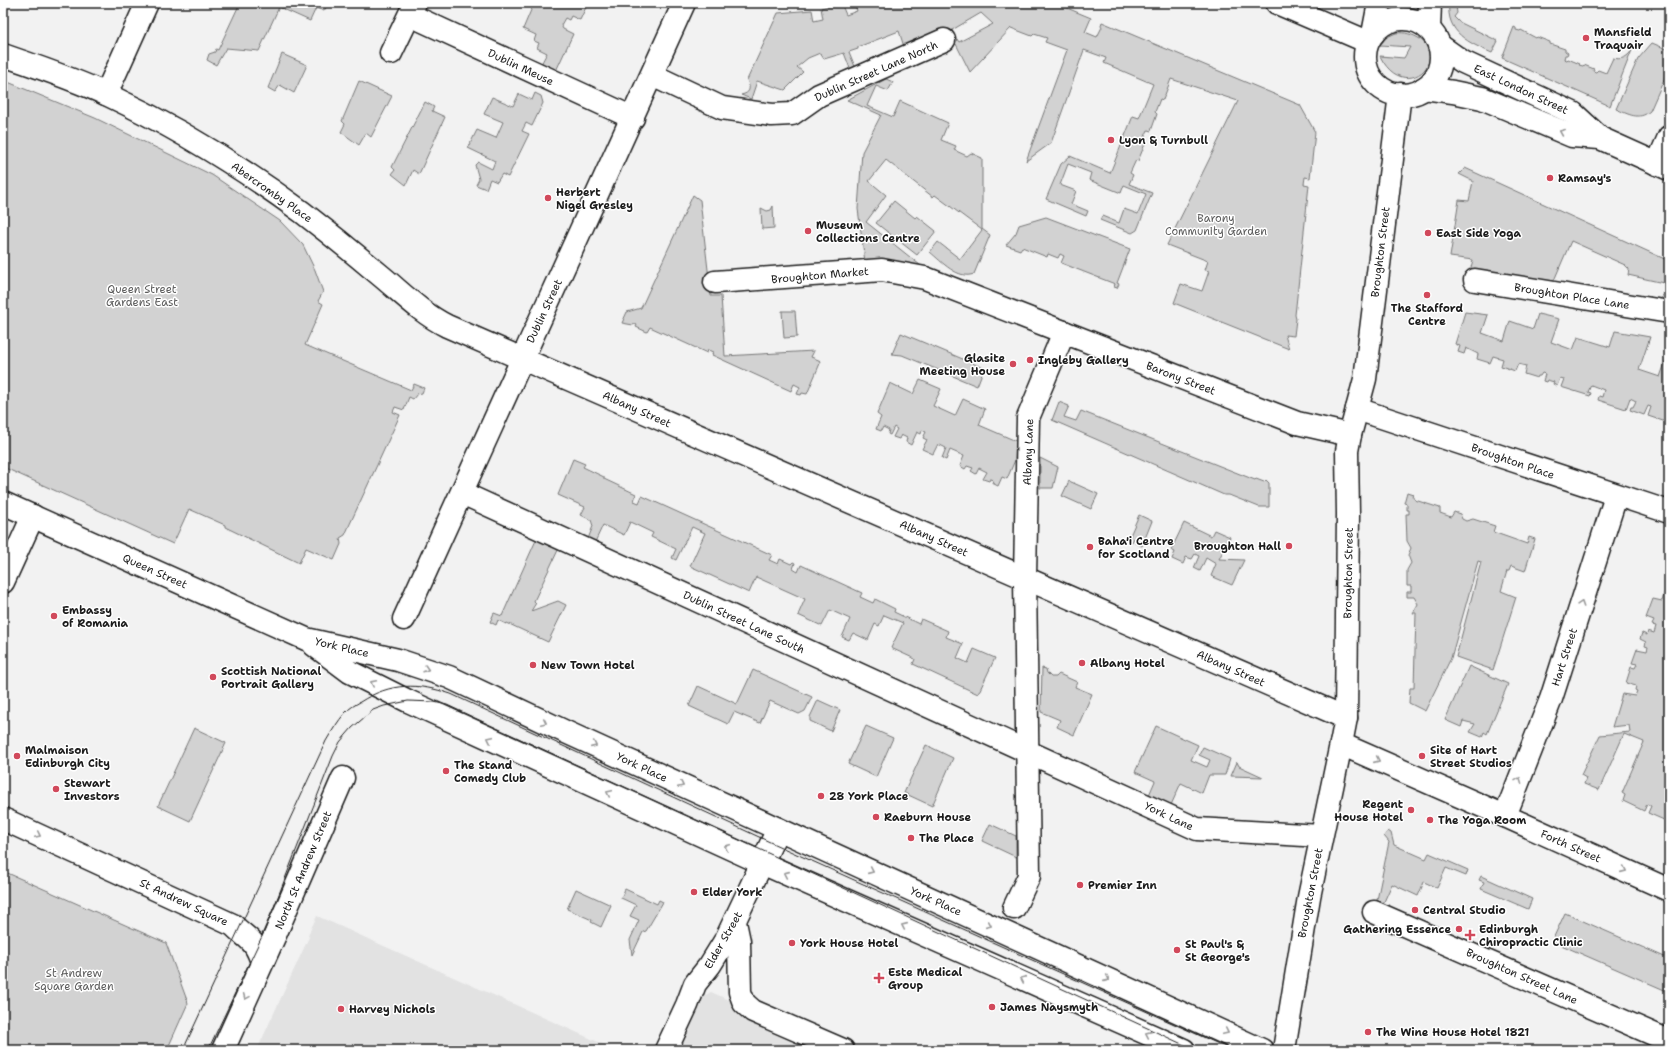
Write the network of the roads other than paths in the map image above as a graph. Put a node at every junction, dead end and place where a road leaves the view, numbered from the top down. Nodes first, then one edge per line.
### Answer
1 (147, 3) edge
2 (684, 3) edge
3 (1277, 3) edge
4 (1379, 3) edge
5 (1430, 3) edge
6 (412, 9) edge
7 (1434, 37) junction
8 (1370, 38) junction
9 (944, 40) dead end
10 (391, 53) dead end
11 (3, 55) edge
12 (652, 75) junction
13 (1424, 88) junction
14 (106, 94) junction
15 (1400, 94) junction
16 (633, 118) junction
17 (1669, 137) edge
18 (1600, 138) junction
19 (1663, 166) edge
20 (925, 278) joint
21 (1475, 280) dead end
22 (715, 282) dead end
23 (1669, 312) edge
24 (1064, 332) junction
25 (522, 359) junction
26 (1357, 409) junction
27 (1350, 435) junction
28 (462, 493) junction
29 (1616, 496) junction
30 (3, 503) edge
31 (1669, 512) edge
32 (33, 516) junction
33 (1025, 578) junction
34 (3, 582) edge
35 (404, 619) dead end
36 (306, 639) junction
37 (1346, 718) junction
38 (1341, 744) junction
39 (1027, 751) junction
40 (343, 778) dead end
41 (1505, 816) junction
42 (3, 819) edge
43 (778, 829) junction
44 (1321, 836) junction
45 (762, 863) junction
46 (1669, 890) edge
47 (1014, 908) dead end
48 (1374, 912) dead end
49 (735, 922) junction
50 (262, 962) junction
51 (1669, 1041) edge
52 (223, 1050) edge
53 (666, 1050) edge
54 (843, 1050) edge
55 (1184, 1050) edge
56 (1262, 1050) edge
57 (1284, 1050) edge

1 - 14 street
2 - 12 street, Dublin Street
3 - 8 street
4 - 8 street
5 - 7 street
6 - 10 street
6 - 16 street, Dublin Meuse
7 - 8 street
7 - 13 street
7 - 18 street, East London Street
8 - 15 street
9 - 12 street, Dublin Street Lane North
11 - 14 street, Abercromby Place
12 - 16 street, Dublin Street
13 - 15 street
18 -> 13 street, East London Street
14 - 25 street, Abercromby Place
15 - 26 street, Broughton Street
16 - 25 street, Dublin Street
17 - 19 street
18 - 19 street, East London Street
20 - 22 street, Broughton Market
20 - 24 street, Barony Street
21 - 23 street, Broughton Place Lane
24 - 27 street, Barony Street
24 - 33 street, Albany Lane
25 - 28 street, Dublin Street
25 - 33 street, Albany Street
26 - 27 street, Broughton Street
26 - 29 street, Broughton Place
27 - 37 street, Broughton Street
28 - 35 street, Dublin Street
28 - 39 street, Dublin Street Lane South
29 - 31 street, Broughton Place
41 -> 29 street, Hart Street
30 - 32 street, Queen Street
32 - 34 street
32 - 36 street, Queen Street
33 - 37 street, Albany Street
33 - 39 street
36 -> 43 street, York Place
45 -> 36 street, York Place
37 - 38 street, Broughton Street
38 -> 41 street, Forth Street
38 - 44 street, Broughton Street
39 - 44 street, York Lane
39 - 47 street
40 - 50 street, North St Andrew Street
41 -> 46 street, Forth Street
42 -> 50 street, St Andrew Square
43 - 45 street, Elder Street
43 -> 56 street, York Place
44 - 57 street, Broughton Street
45 - 49 street, Elder Street
55 -> 45 street, York Place
48 - 51 street, Broughton Street Lane
49 - 53 street, Elder Street
49 - 54 street
50 -> 52 street

